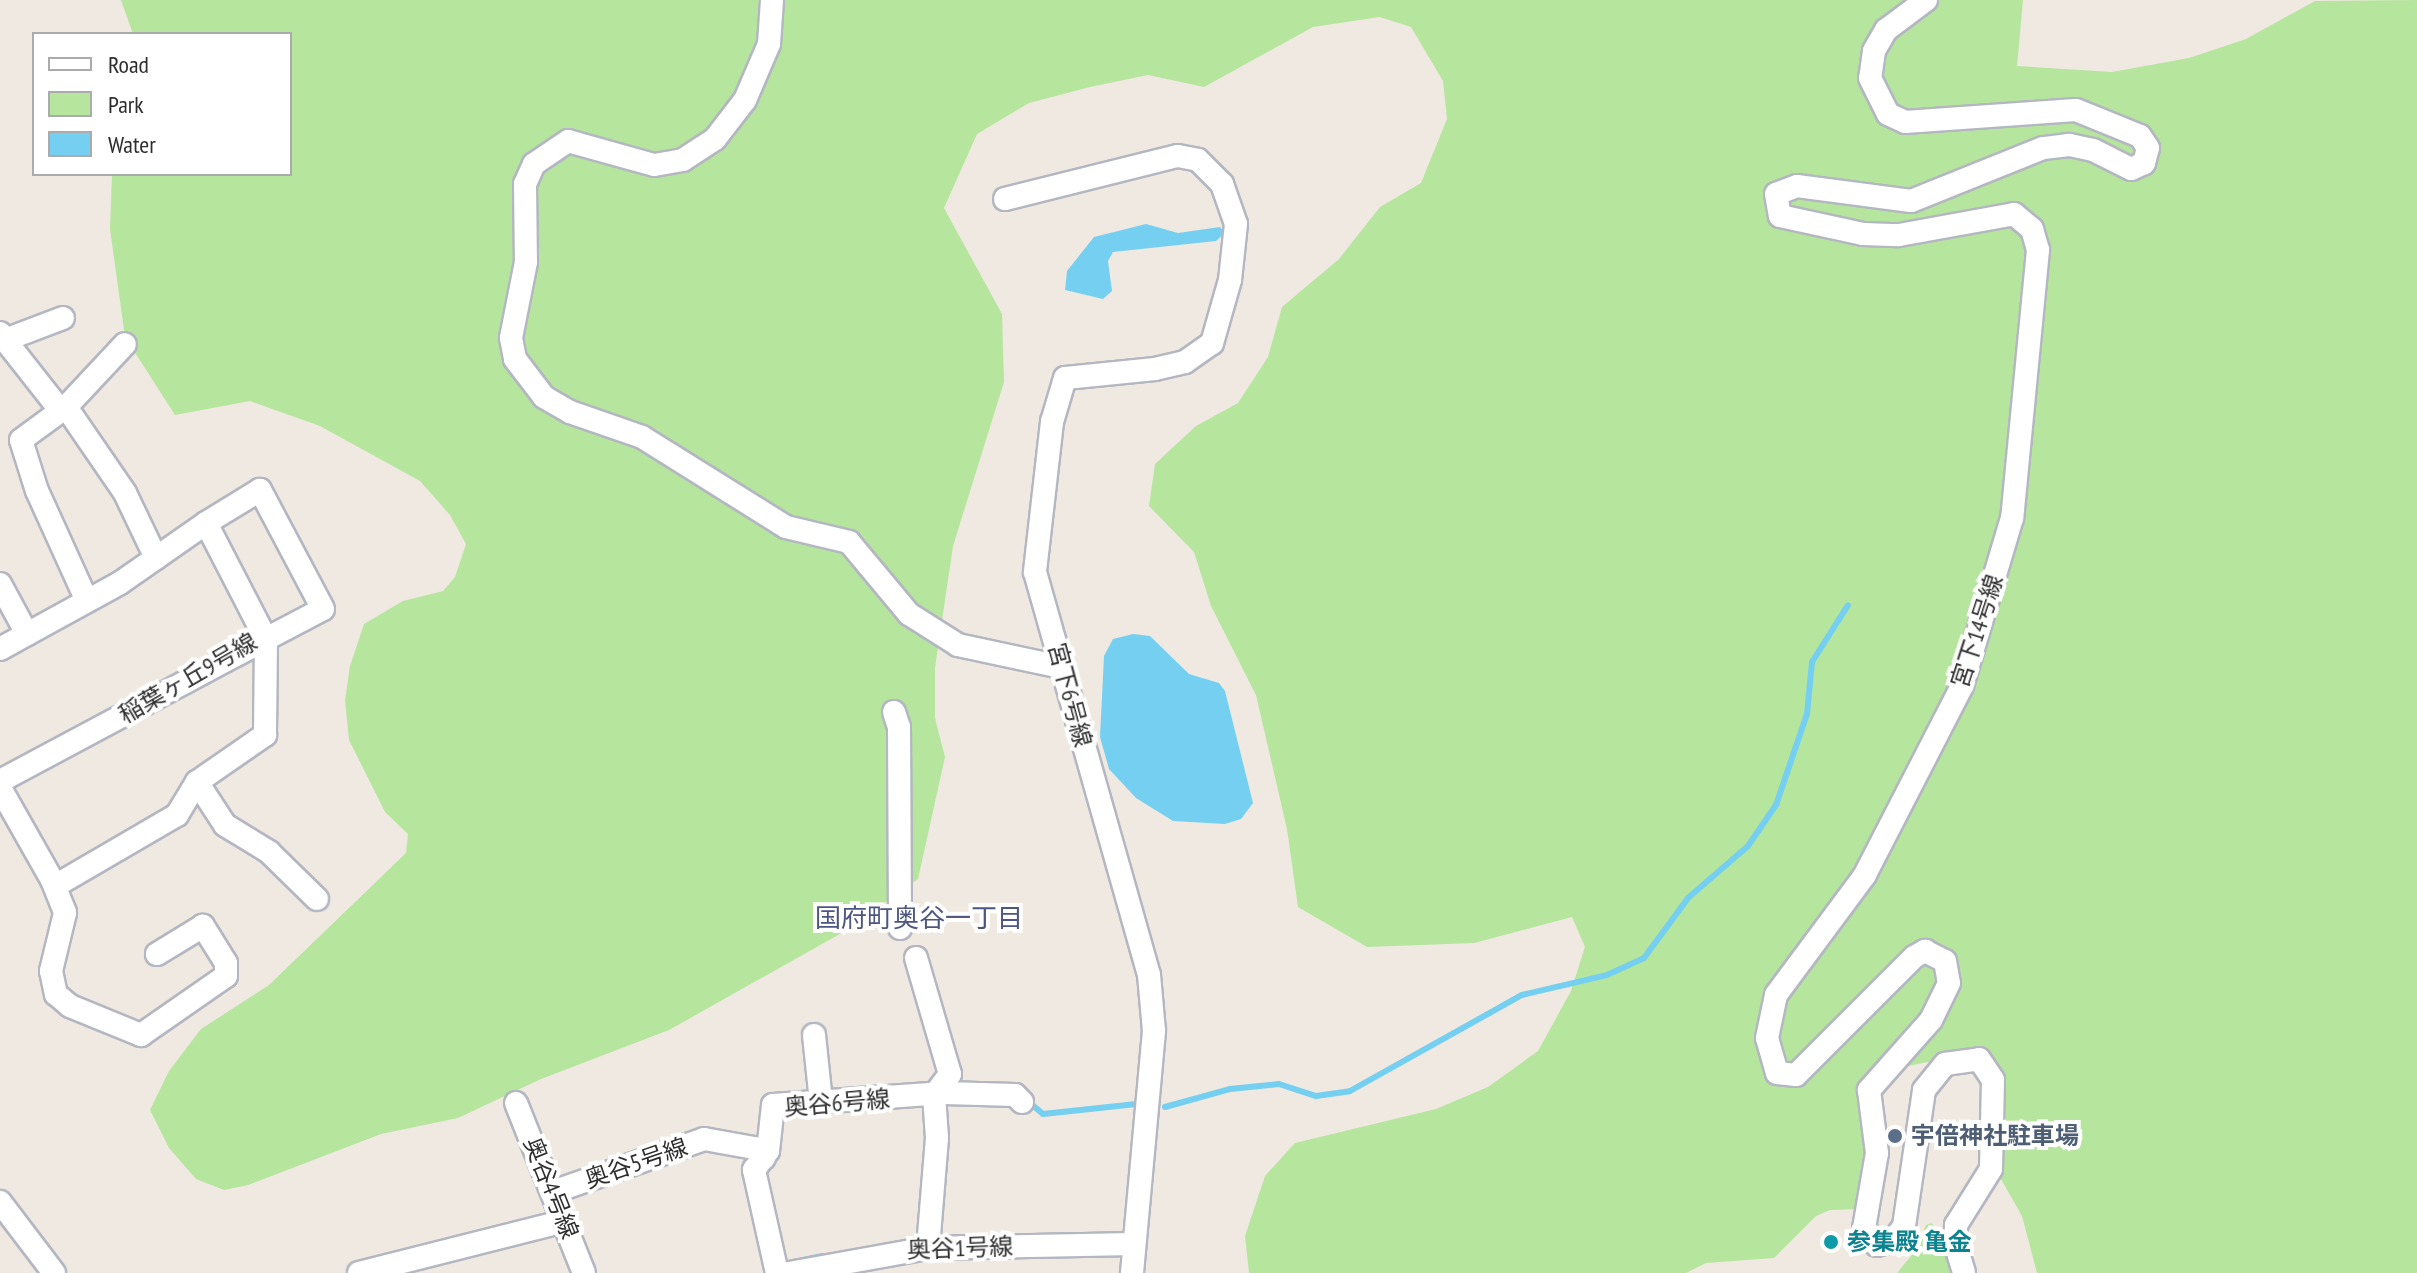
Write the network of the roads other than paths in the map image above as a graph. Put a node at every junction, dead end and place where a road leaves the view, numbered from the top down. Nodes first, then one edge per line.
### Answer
1 (772, 0) edge
2 (1926, 0) edge
3 (1005, 199) dead end
4 (63, 318) dead end
5 (2, 337) edge
6 (125, 344) dead end
7 (66, 407) junction
8 (206, 523) junction
9 (156, 558) junction
10 (0, 584) edge
11 (87, 601) junction
12 (27, 634) junction
13 (266, 639) junction
14 (0, 649) edge
15 (1061, 667) junction
16 (894, 712) dead end
17 (0, 781) edge
18 (197, 782) junction
19 (0, 788) edge
20 (55, 886) junction
21 (317, 899) dead end
22 (900, 928) dead end
23 (157, 954) dead end
24 (916, 958) dead end
25 (814, 1035) dead end
26 (934, 1095) junction
27 (821, 1102) junction
28 (1022, 1102) dead end
29 (516, 1103) dead end
30 (764, 1158) junction
31 (553, 1192) junction
32 (0, 1202) edge
33 (564, 1221) junction
34 (1134, 1244) junction
35 (928, 1248) junction
36 (54, 1273) edge
37 (359, 1273) edge
38 (584, 1273) edge
39 (777, 1273) edge
40 (789, 1273) edge
41 (1132, 1273) edge
42 (1964, 1273) edge

1 - 15 street
2 - 42 street, 宮下14号線
3 - 15 street, 宮下6号線
4 - 5 street
5 - 7 street
6 - 7 street
7 - 9 street
7 - 11 street
8 - 9 street
8 - 13 street, 稲葉ヶ丘9号線
8 - 13 street
9 - 11 street
10 - 12 street
11 - 12 street
12 - 14 street
13 - 17 street, 稲葉ヶ丘9号線
13 - 18 street
15 - 34 street, 宮下6号線
16 - 22 street
18 - 20 street
18 - 21 street
19 - 20 street
20 - 23 street
24 - 26 street
25 - 27 street
26 - 27 street, 奥谷6号線
26 - 28 street, 奥谷6号線
26 - 35 street
27 - 30 street, 奥谷6号線
29 - 31 street, 奥谷4号線
30 - 31 street, 奥谷5号線
30 - 39 street, 奥谷6号線
31 - 33 street, 奥谷4号線
32 - 36 street
33 - 37 street
33 - 38 street, 奥谷4号線
34 - 35 street, 奥谷1号線
34 - 41 street, 宮下6号線
35 - 40 street, 奥谷1号線

